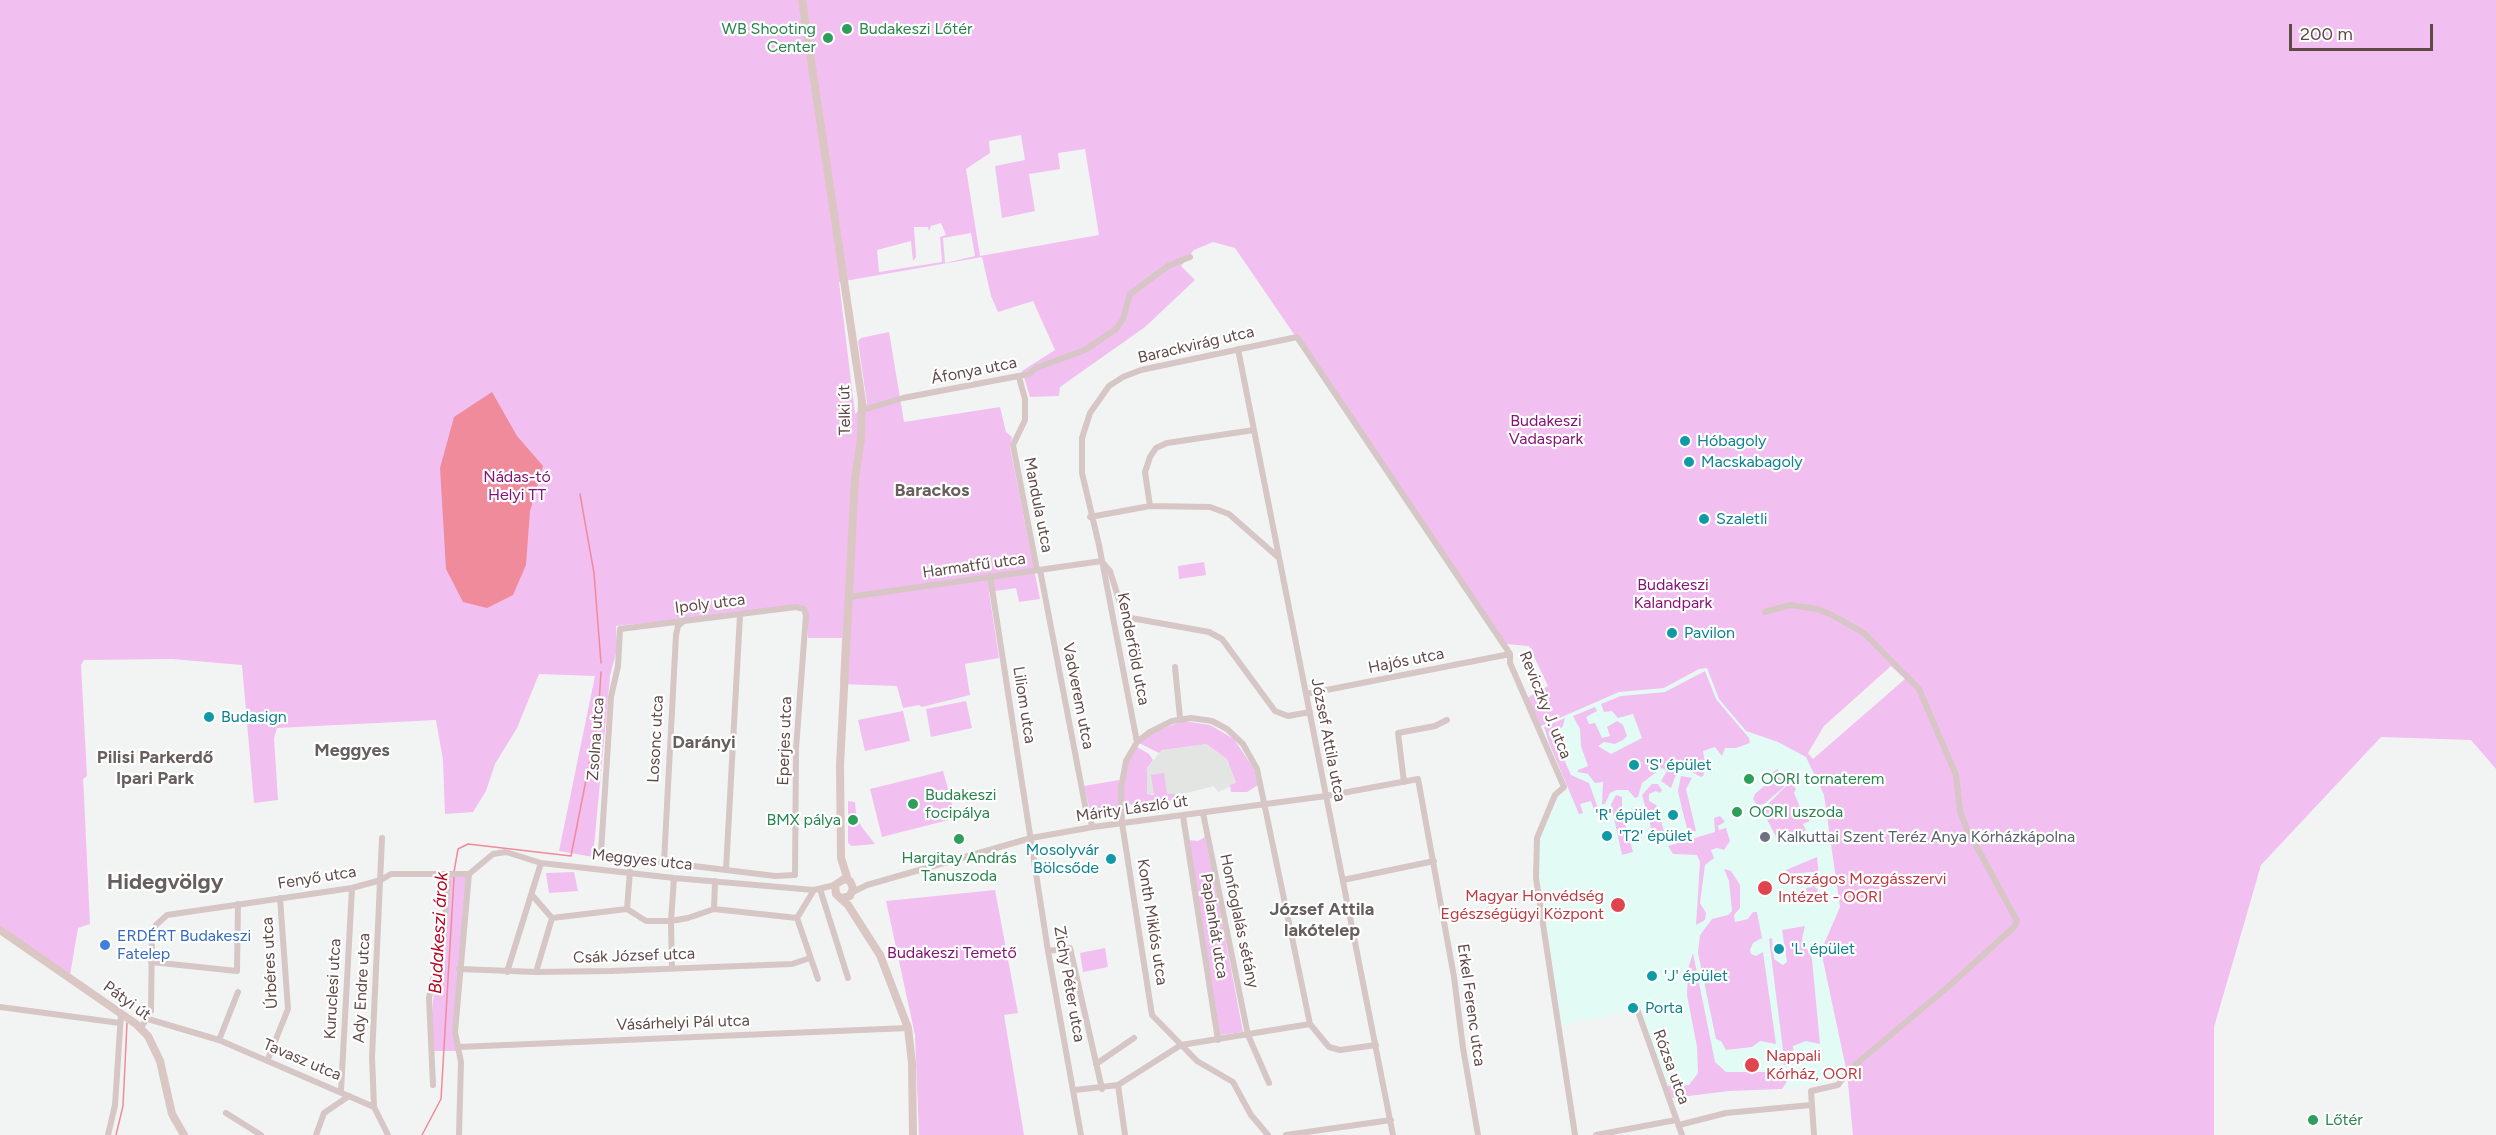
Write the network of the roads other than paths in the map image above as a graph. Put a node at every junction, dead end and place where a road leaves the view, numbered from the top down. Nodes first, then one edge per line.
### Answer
1 (802, 0) edge
2 (1190, 257) dead end
3 (1297, 337) joint
4 (1238, 349) junction
5 (1019, 376) junction
6 (862, 410) junction
7 (1254, 430) junction
8 (1150, 506) junction
9 (1090, 517) junction
10 (1279, 558) junction
11 (1102, 561) junction
12 (1038, 570) junction
13 (990, 576) junction
14 (849, 597) junction
15 (804, 609) joint
16 (1765, 612) dead end
17 (740, 615) junction
18 (686, 620) junction
19 (620, 629) joint
20 (1510, 654) junction
21 (1175, 667) dead end
22 (1306, 694) junction
23 (1310, 712) junction
24 (1180, 718) junction
25 (1447, 720) dead end
26 (1137, 742) junction
27 (1404, 782) junction
28 (1326, 796) junction
29 (1265, 805) junction
30 (1203, 813) junction
31 (1183, 816) junction
32 (1122, 823) junction
33 (1093, 827) junction
34 (382, 838) dead end
35 (1031, 838) junction
36 (841, 858) junction
37 (1434, 861) junction
38 (664, 862) junction
39 (540, 863) junction
40 (728, 870) junction
41 (630, 872) junction
42 (469, 874) junction
43 (451, 877) junction
44 (674, 878) junction
45 (381, 880) junction
46 (1343, 880) junction
47 (715, 881) junction
48 (730, 881) junction
49 (352, 888) junction
50 (851, 888) junction
51 (817, 889) junction
52 (838, 890) junction
53 (532, 895) junction
54 (280, 898) junction
55 (238, 904) junction
56 (627, 909) junction
57 (714, 909) junction
58 (552, 918) junction
59 (797, 918) junction
60 (858, 918) junction
61 (670, 921) junction
62 (0, 930) edge
63 (1048, 951) junction
64 (810, 958) junction
65 (151, 962) junction
66 (459, 969) junction
67 (672, 969) junction
68 (507, 972) junction
69 (536, 972) junction
70 (848, 978) dead end
71 (818, 979) dead end
72 (238, 992) dead end
73 (1636, 1006) dead end
74 (0, 1007) edge
75 (121, 1014) junction
76 (148, 1019) junction
77 (120, 1023) junction
78 (1310, 1024) junction
79 (141, 1028) junction
80 (908, 1028) junction
81 (1248, 1035) junction
82 (1134, 1038) dead end
83 (219, 1040) junction
84 (1218, 1040) junction
85 (1181, 1045) junction
86 (1376, 1045) junction
87 (459, 1047) junction
88 (268, 1059) junction
89 (1096, 1064) junction
90 (1269, 1083) dead end
91 (433, 1085) dead end
92 (1118, 1085) junction
93 (1102, 1089) junction
94 (1075, 1090) junction
95 (341, 1091) junction
96 (349, 1096) junction
97 (1811, 1105) junction
98 (374, 1107) junction
99 (226, 1113) dead end
100 (1391, 1120) junction
101 (1677, 1123) junction
102 (1260, 1132) edge
103 (108, 1135) edge
104 (184, 1135) edge
105 (261, 1135) edge
106 (316, 1135) edge
107 (388, 1135) edge
108 (459, 1135) edge
109 (913, 1135) edge
110 (1081, 1135) edge
111 (1125, 1135) edge
112 (1268, 1135) edge
113 (1286, 1135) edge
114 (1393, 1135) edge
115 (1478, 1135) edge
116 (1575, 1135) edge
117 (1596, 1135) edge
118 (1682, 1135) edge
119 (1814, 1135) edge

1 - 6 main road, Telki út
2 - 5 street, Áfonya utca
3 - 4 street, Barackvirág utca
3 - 20 street, Reviczky J. utca
4 - 7 street, József Attila utca
4 - 9 street, Barackvirág utca
5 - 6 street, Áfonya utca
5 - 12 street, Mandula utca
6 - 14 main road, Telki út
7 - 8 street
7 - 10 street, József Attila utca
8 - 9 street
8 - 10 street
9 - 11 street, Barackvirág utca
10 - 22 street, József Attila utca
11 - 12 street, Harmatfű utca
11 - 23 street
11 - 26 street, Kenderföld utca
12 - 13 street, Harmatfű utca
12 - 33 street, Vadverem utca
13 - 14 street, Harmatfű utca
13 - 35 street, Liliom utca
14 - 36 main road, Telki út
15 - 17 street, Ipoly utca
15 - 40 street, Eperjes utca
16 - 97 street
17 - 18 street, Ipoly utca
17 - 40 street
18 - 19 street, Ipoly utca
18 - 38 street, Losonc utca
19 - 38 street, Zsolna utca
20 - 22 street, Hajós utca
20 - 116 street, Reviczky J. utca
21 - 24 street
22 - 23 street, József Attila utca
23 - 28 street, József Attila utca
24 - 26 street
24 - 29 street
25 - 27 street
26 - 32 street, Konth Miklós utca
27 - 28 street, Márity László út
27 - 37 street, Erkel Ferenc utca
28 - 29 street, Márity László út
28 - 46 street, József Attila utca
29 - 30 street, Márity László út
29 - 78 street
30 - 31 street, Márity László út
30 - 81 street, Honfoglalás sétány
31 - 32 street, Márity László út
31 - 84 street, Paplanhát utca
32 - 33 street, Márity László út
32 - 85 street, Konth Miklós utca
33 - 35 street, Márity László út
34 - 45 street, Ady Endre utca
35 - 50 street, Márity László út
35 - 63 street, Zichy Péter utca
36 - 50 main road
36 - 52 main road
37 - 46 street
37 - 115 street, Erkel Ferenc utca
38 - 40 street
39 - 41 street, Meggyes utca
39 - 42 street, Meggyes utca
39 - 53 street
40 - 48 street
41 - 44 street, Meggyes utca
41 - 56 street
42 - 43 street, Fenyő utca
42 - 66 street
43 - 45 street, Fenyő utca
43 - 91 street
44 - 47 street, Meggyes utca
44 - 61 street
45 - 49 street, Fenyő utca
45 - 98 street, Ady Endre utca
46 - 86 street, József Attila utca
47 - 48 street, Meggyes utca
47 - 57 street
48 - 51 street, Meggyes utca
49 - 54 street, Fenyő utca
49 - 95 street, Kuruclesi utca
50 - 52 main road
50 - 52 main road
50 - 60 main road
51 - 52 street, Meggyes utca
51 - 59 street
51 - 70 street
52 - 60 main road
53 - 58 street
53 - 68 street
54 - 55 street, Fenyő utca
54 - 88 street, Úrbéres utca
55 - 65 street, Fenyő utca
55 - 65 street
56 - 58 street
56 - 61 street
57 - 59 street
57 - 61 street
58 - 69 street
59 - 64 street
60 - 80 main road
61 - 67 street
62 - 75 main road, Pátyi út
63 - 89 street
63 - 94 street, Zichy Péter utca
64 - 67 street, Csák József utca
64 - 71 street
65 - 76 street
66 - 68 street, Csák József utca
66 - 87 street
67 - 69 street, Csák József utca
68 - 69 street, Csák József utca
72 - 83 street
73 - 101 street, Rózsa utca
74 - 77 street
75 - 77 street
75 - 79 main road, Pátyi út
76 - 79 street
76 - 83 street, Tavasz utca
77 - 103 street
78 - 81 street
78 - 86 street
79 - 104 main road, Pátyi út
80 - 87 street, Vásárhelyi Pál utca
80 - 109 main road
81 - 84 street
81 - 90 street, Honfoglalás sétány
82 - 89 street
83 - 88 street, Tavasz utca
84 - 85 street
85 - 92 street
85 - 102 street
86 - 100 street, József Attila utca
87 - 108 street
88 - 95 street, Tavasz utca
89 - 93 street
92 - 93 street
92 - 111 street
93 - 94 street
94 - 110 street, Zichy Péter utca
95 - 96 street, Tavasz utca
96 - 98 street, Tavasz utca
96 - 106 street
97 - 101 street
97 - 119 street
98 - 107 street, Ady Endre utca
99 - 105 street
100 - 113 street
100 - 114 street, József Attila utca
101 - 117 street
101 - 118 street, Rózsa utca
102 - 112 street

